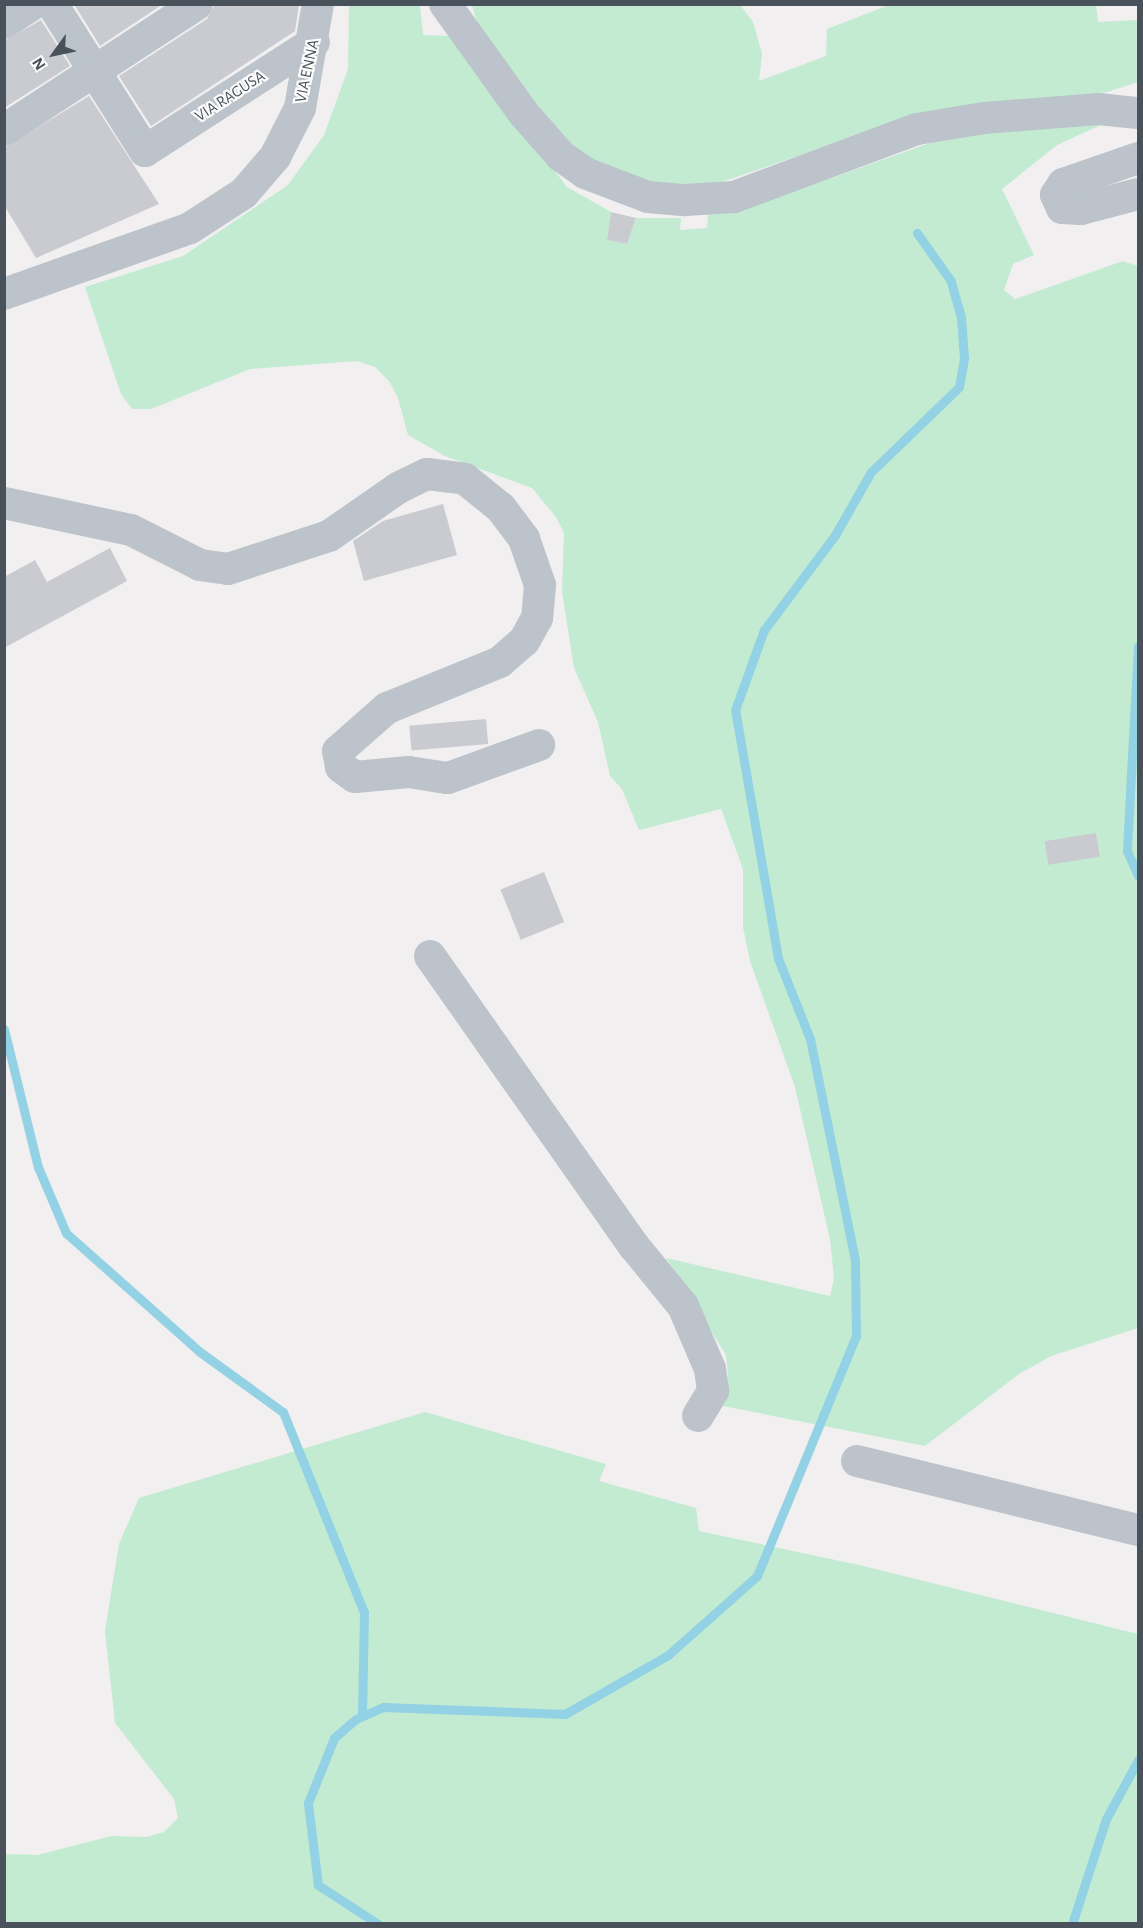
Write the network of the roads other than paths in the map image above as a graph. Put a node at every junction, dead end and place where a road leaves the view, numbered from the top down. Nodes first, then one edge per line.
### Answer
1 (33, 4) edge
2 (52, 4) edge
3 (197, 4) edge
4 (318, 4) edge
5 (444, 4) edge
6 (460, 18) edge
7 (4, 23) edge
8 (314, 42) junction
9 (94, 71) junction
10 (1138, 112) edge
11 (4, 130) edge
12 (1138, 158) edge
13 (1138, 194) edge
14 (4, 294) edge
15 (4, 503) edge
16 (539, 745) dead end
17 (430, 956) dead end
18 (698, 1416) dead end
19 (857, 1461) dead end
20 (1138, 1530) edge

1 - 7 street
2 - 9 street
3 - 9 street
4 - 8 street, VIA ENNA
5 - 6 street
6 - 10 street
8 - 9 street, VIA RAGUSA
8 - 14 street, VIA ENNA
9 - 11 street
12 - 13 street
15 - 16 street
17 - 18 street
19 - 20 street

